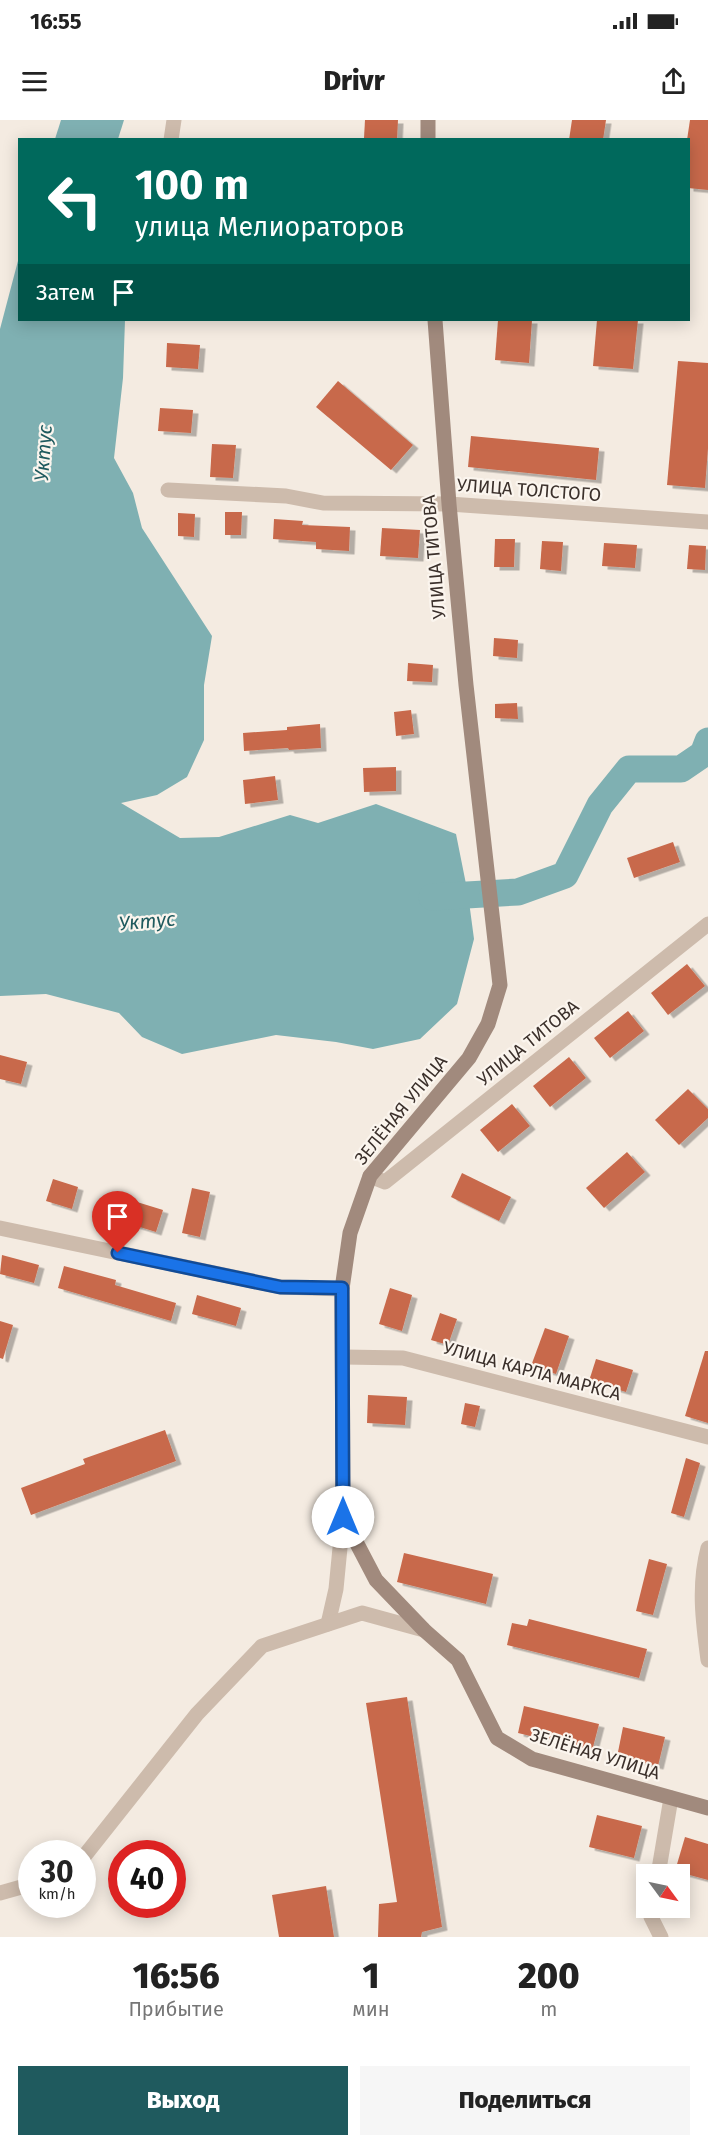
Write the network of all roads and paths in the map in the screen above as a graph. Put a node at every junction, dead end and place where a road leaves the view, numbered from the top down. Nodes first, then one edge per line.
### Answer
1 (174, 120) edge
2 (428, 120) edge
3 (171, 138) edge
4 (429, 138) edge
5 (435, 321) edge
6 (168, 490) dead end
7 (449, 504) junction
8 (708, 522) edge
9 (708, 924) edge
10 (500, 985) joint
11 (370, 1176) junction
12 (0, 1228) edge
13 (342, 1288) junction
14 (344, 1357) junction
15 (708, 1437) edge
16 (343, 1517) junction
17 (708, 1548) edge
18 (328, 1624) junction
19 (424, 1630) junction
20 (708, 1660) edge
21 (671, 1798) junction
22 (708, 1808) edge
23 (96, 1841) edge
24 (660, 1864) edge
25 (18, 1888) edge
26 (0, 1893) edge
27 (652, 1918) edge
28 (661, 1937) edge

1 - 3 street
2 - 4 street
5 - 7 street, УЛИЦА ТИТОВА
6 - 7 street, УЛИЦА ТОЛСТОГО
7 - 8 street, УЛИЦА ТОЛСТОГО
7 - 10 street, УЛИЦА ТИТОВА
9 - 11 street, УЛИЦА ТИТОВА
10 - 11 street, ЗЕЛЁНАЯ УЛИЦА
11 - 13 street, ЗЕЛЁНАЯ УЛИЦА
12 - 13 street
13 - 14 street, ЗЕЛЁНАЯ УЛИЦА
14 - 15 street, УЛИЦА КАРЛА МАРКСА
14 - 16 street, ЗЕЛЁНАЯ УЛИЦА
16 - 18 street
16 - 19 street, ЗЕЛЁНАЯ УЛИЦА
17 - 20 street
18 - 19 street
18 - 23 street
19 - 21 street, ЗЕЛЁНАЯ УЛИЦА
21 - 22 street, ЗЕЛЁНАЯ УЛИЦА
21 - 24 street
25 - 26 street
27 - 28 street

